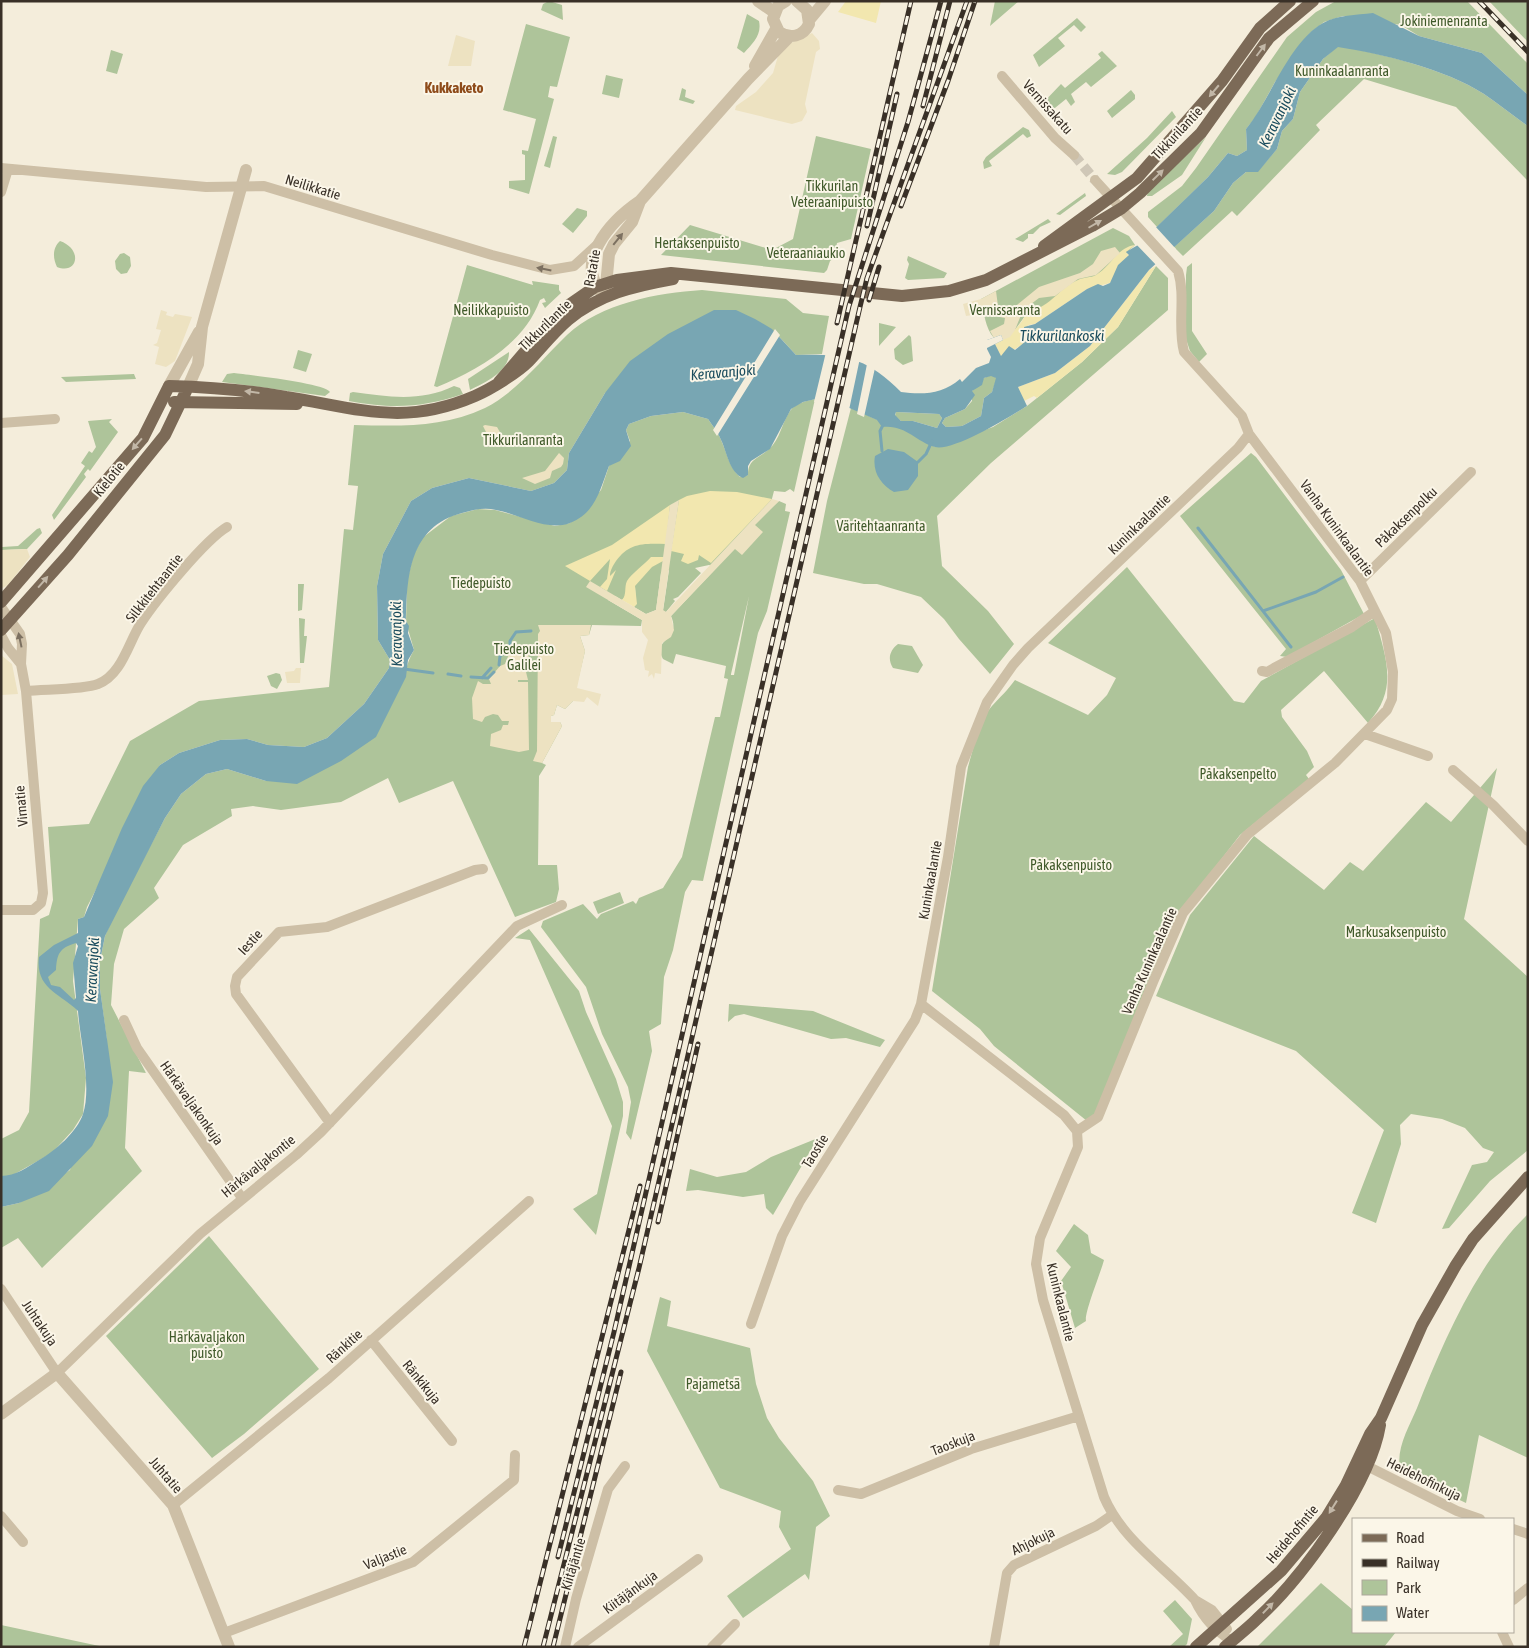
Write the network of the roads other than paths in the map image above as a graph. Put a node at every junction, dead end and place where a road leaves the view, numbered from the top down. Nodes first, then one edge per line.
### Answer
1 (758, 1) edge
2 (786, 1) edge
3 (825, 1) edge
4 (1290, 1) edge
5 (1313, 1) edge
6 (801, 2) edge
7 (774, 12) junction
8 (810, 19) junction
9 (776, 29) junction
10 (790, 36) junction
11 (1002, 76) dead end
12 (748, 79) junction
13 (1074, 155) tunnel mouth
14 (5, 169) edge
15 (246, 170) dead end
16 (1095, 180) tunnel mouth
17 (242, 186) junction
18 (1, 192) edge
19 (1112, 198) junction
20 (640, 201) junction
21 (1122, 208) junction
22 (599, 242) junction
23 (1036, 252) junction
24 (702, 275) junction
25 (608, 282) junction
26 (600, 291) junction
27 (202, 327) junction
28 (169, 386) junction
29 (188, 387) junction
30 (162, 402) junction
31 (182, 402) junction
32 (317, 404) junction
33 (56, 420) dead end
34 (1, 423) edge
35 (1249, 434) junction
36 (1471, 472) dead end
37 (227, 527) dead end
38 (1360, 581) junction
39 (1, 602) edge
40 (1, 607) edge
41 (1375, 611) junction
42 (11, 619) junction
43 (1, 630) edge
44 (1, 635) edge
45 (21, 664) junction
46 (1262, 672) dead end
47 (26, 691) junction
48 (1365, 734) junction
49 (1428, 756) dead end
50 (1453, 770) dead end
51 (1528, 841) edge
52 (483, 869) dead end
53 (562, 904) dead end
54 (1, 910) edge
55 (921, 1004) junction
56 (124, 1020) dead end
57 (330, 1123) junction
58 (1077, 1131) junction
59 (1528, 1177) edge
60 (242, 1198) junction
61 (529, 1201) dead end
62 (1, 1289) edge
63 (751, 1324) dead end
64 (371, 1340) junction
65 (57, 1373) junction
66 (1, 1414) edge
67 (1079, 1416) junction
68 (452, 1441) dead end
69 (515, 1455) dead end
70 (1362, 1464) junction
71 (625, 1466) dead end
72 (838, 1490) dead end
73 (172, 1505) junction
74 (1112, 1514) junction
75 (1454, 1515) edge
76 (1, 1516) edge
77 (1474, 1518) edge
78 (1514, 1529) edge
79 (1528, 1534) edge
80 (23, 1542) dead end
81 (698, 1559) dead end
82 (1528, 1588) edge
83 (1514, 1599) edge
84 (735, 1624) dead end
85 (1220, 1627) junction
86 (224, 1633) junction
87 (1503, 1633) edge
88 (1229, 1644) edge
89 (229, 1647) edge
90 (565, 1647) edge
91 (578, 1647) edge
92 (712, 1647) edge
93 (994, 1647) edge
94 (1196, 1647) edge
95 (1510, 1647) edge

1 - 7 street
2 - 7 street
3 - 8 street
4 -> 19 main road, Tikkurilantie
21 -> 5 main road, Tikkurilantie
6 - 8 street
7 - 9 street
8 - 10 street, Ratatie
9 - 10 street
9 - 12 street, Ratatie
10 - 12 street, Ratatie
11 - 13 street, Vernissakatu
12 - 20 street, Ratatie
14 - 17 street, Neilikkatie
14 - 18 street
15 - 17 street, Kielotie
16 - 19 street
22 -> 17 street, Neilikkatie
17 - 27 street, Kielotie
19 - 21 street
19 - 23 main road, Tikkurilantie
20 - 22 street, Ratatie
25 -> 20 street, Ratatie
23 -> 21 main road, Tikkurilantie
21 - 35 street
22 - 26 street, Ratatie
23 - 24 main road, Tikkurilantie
24 - 25 main road, Tikkurilantie
24 - 26 main road, Tikkurilantie
25 - 26 street, Ratatie
26 - 32 main road, Tikkurilantie
27 - 28 street, Kielotie
27 - 29 street, Kielotie
28 - 29 main road, Tikkurilantie
28 - 30 main road, Kielotie
29 - 31 main road, Kielotie
32 -> 29 main road, Tikkurilantie
30 - 31 main road, Tikkurilantie
30 -> 39 main road, Kielotie
31 - 32 main road, Tikkurilantie
42 -> 31 main road, Kielotie
33 - 34 street
35 - 38 street, Vanha Kuninkaalantie
35 - 55 street, Kuninkaalantie
36 - 38 street, Påkaksenpolku
37 - 47 street, Silkkitehtaantie
38 - 41 street, Vanha Kuninkaalantie
40 - 42 street, Virnatie
41 - 46 street
41 - 48 street, Vanha Kuninkaalantie
42 - 43 main road, Kielotie
45 -> 42 street, Virnatie
44 - 45 street, Virnatie
45 - 47 street, Virnatie
47 - 54 street, Virnatie
48 - 49 street
48 - 58 street, Vanha Kuninkaalantie
50 - 51 street
52 - 57 street, Iestie
53 - 57 street, Härkävaljakontie
55 - 58 street
55 - 63 street, Taostie
56 - 60 street, Härkävaljakonkuja
57 - 60 street, Härkävaljakontie
58 - 67 street, Kuninkaalantie
59 - 70 main road, Heidehofintie
60 - 65 street, Härkävaljakontie
61 - 64 street, Ränkitie
62 - 65 street, Juhtakuja
64 - 68 street, Ränkikuja
64 - 73 street, Ränkitie
65 - 66 street, Härkävaljakontie
65 - 73 street, Juhtatie
67 - 72 street, Taoskuja
67 - 74 street, Kuninkaalantie
69 - 86 street, Valjastie
70 - 75 street, Heidehofinkuja
70 -> 85 main road, Heidehofintie
88 -> 70 main road, Heidehofintie
71 - 90 street, Kiitäjäntie
73 - 86 street, Juhtatie
74 - 85 street, Kuninkaalantie
74 - 93 street, Ahjokuja
75 - 77 street, Heidehofinkuja
76 - 80 street
78 - 79 street
81 - 91 street, Kiitäjänkuja
82 - 83 street
84 - 92 street
85 - 88 street, Kuninkaalantie
85 - 94 main road, Heidehofintie
86 - 89 street, Juhtatie
87 - 95 street

